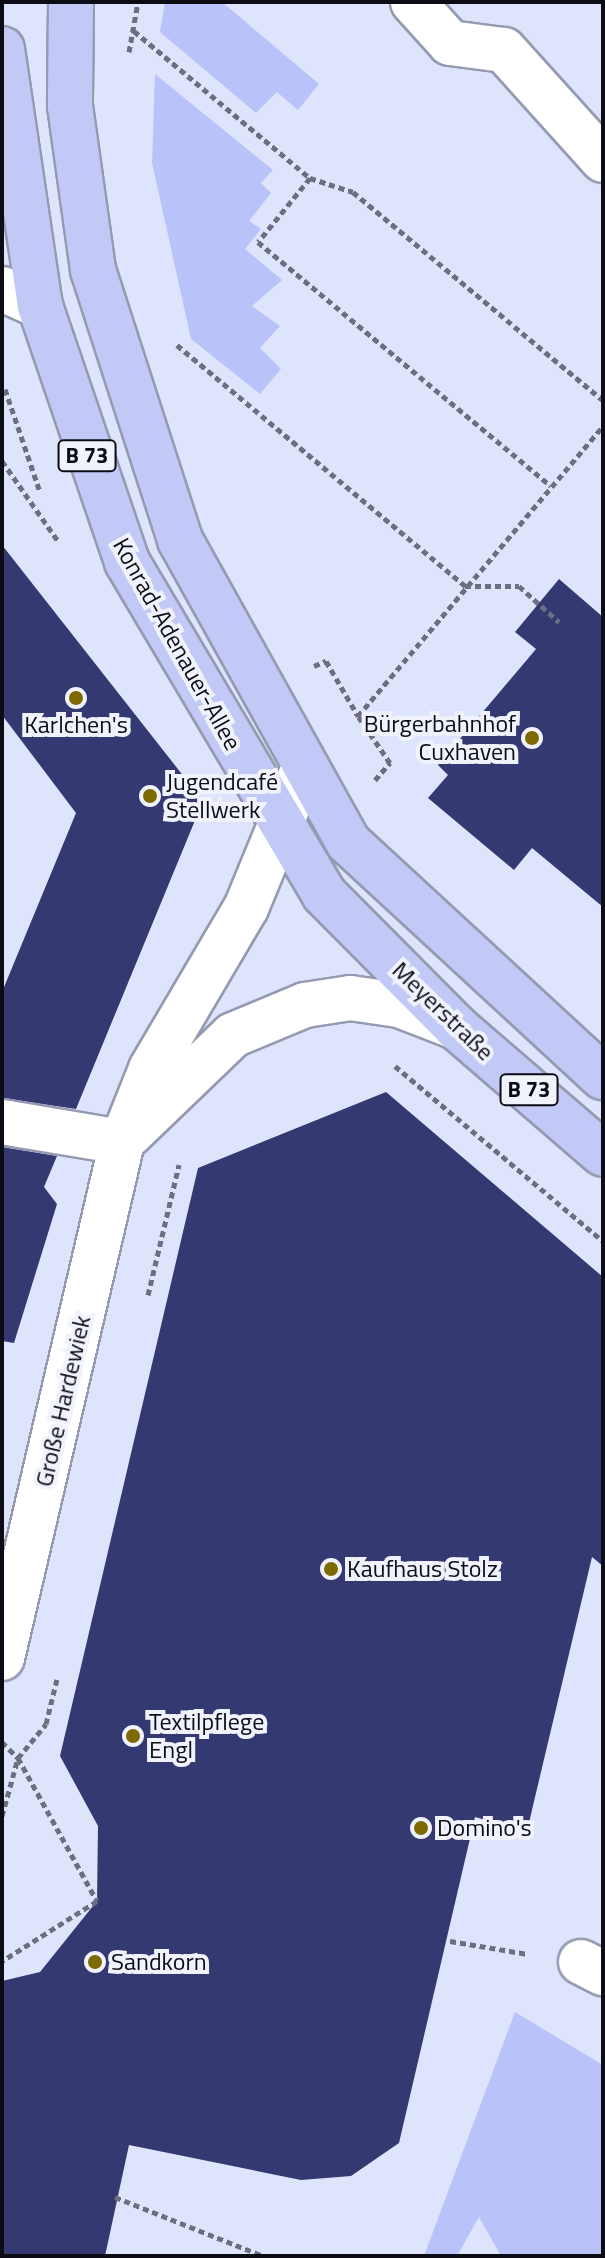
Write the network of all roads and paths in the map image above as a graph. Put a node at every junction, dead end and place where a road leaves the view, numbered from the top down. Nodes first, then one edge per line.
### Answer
1 (413, 2) edge
2 (71, 5) edge
3 (134, 31) dead end
4 (2, 49) edge
5 (7, 148) edge
6 (603, 160) edge
7 (310, 178) junction
8 (21, 297) edge
9 (169, 339) dead end
10 (603, 400) edge
11 (603, 426) edge
12 (2, 461) edge
13 (551, 486) junction
14 (69, 556) dead end
15 (465, 586) junction
16 (559, 622) dead end
17 (302, 672) dead end
18 (358, 716) junction
19 (304, 767) junction
20 (373, 782) dead end
21 (278, 826) junction
22 (324, 894) joint
23 (456, 1027) junction
24 (388, 1060) dead end
25 (603, 1077) edge
26 (2, 1122) edge
27 (122, 1142) junction
28 (603, 1154) edge
29 (181, 1156) dead end
30 (603, 1241) edge
31 (145, 1310) dead end
32 (2, 1658) edge
33 (61, 1663) dead end
34 (2, 1742) edge
35 (18, 1758) junction
36 (2, 1816) edge
37 (450, 1941) dead end
38 (2, 1961) edge
39 (592, 1968) edge
40 (115, 2197) dead end
41 (263, 2256) edge

1 - 6 street
2 - 19 main road, Konrad-Adenauer-Allee / B 73
3 - 7 path
4 - 5 main road, Konrad-Adenauer-Allee / B 73
5 - 8 main road, Konrad-Adenauer-Allee / B 73
7 - 10 path
7 - 13 path
8 - 21 main road, Konrad-Adenauer-Allee / B 73
9 - 15 path
11 - 13 path
12 - 14 path
13 - 15 path
15 - 16 path
15 - 18 path
17 - 18 path
18 - 20 path
19 - 21 street, Große Hardewiek
19 - 25 main road, Konrad-Adenauer-Allee / B 73
21 - 22 main road, Konrad-Adenauer-Allee / B 73
21 - 27 street, Große Hardewiek
22 - 23 main road, Meyerstraße / B 73
23 - 27 street
23 - 28 main road, Meyerstraße / B 73
24 - 30 path
26 - 27 street
27 - 32 street, Große Hardewiek
29 - 31 path
33 - 35 path
34 - 35 path
35 - 36 path
35 - 38 path
37 - 39 path
40 - 41 path

